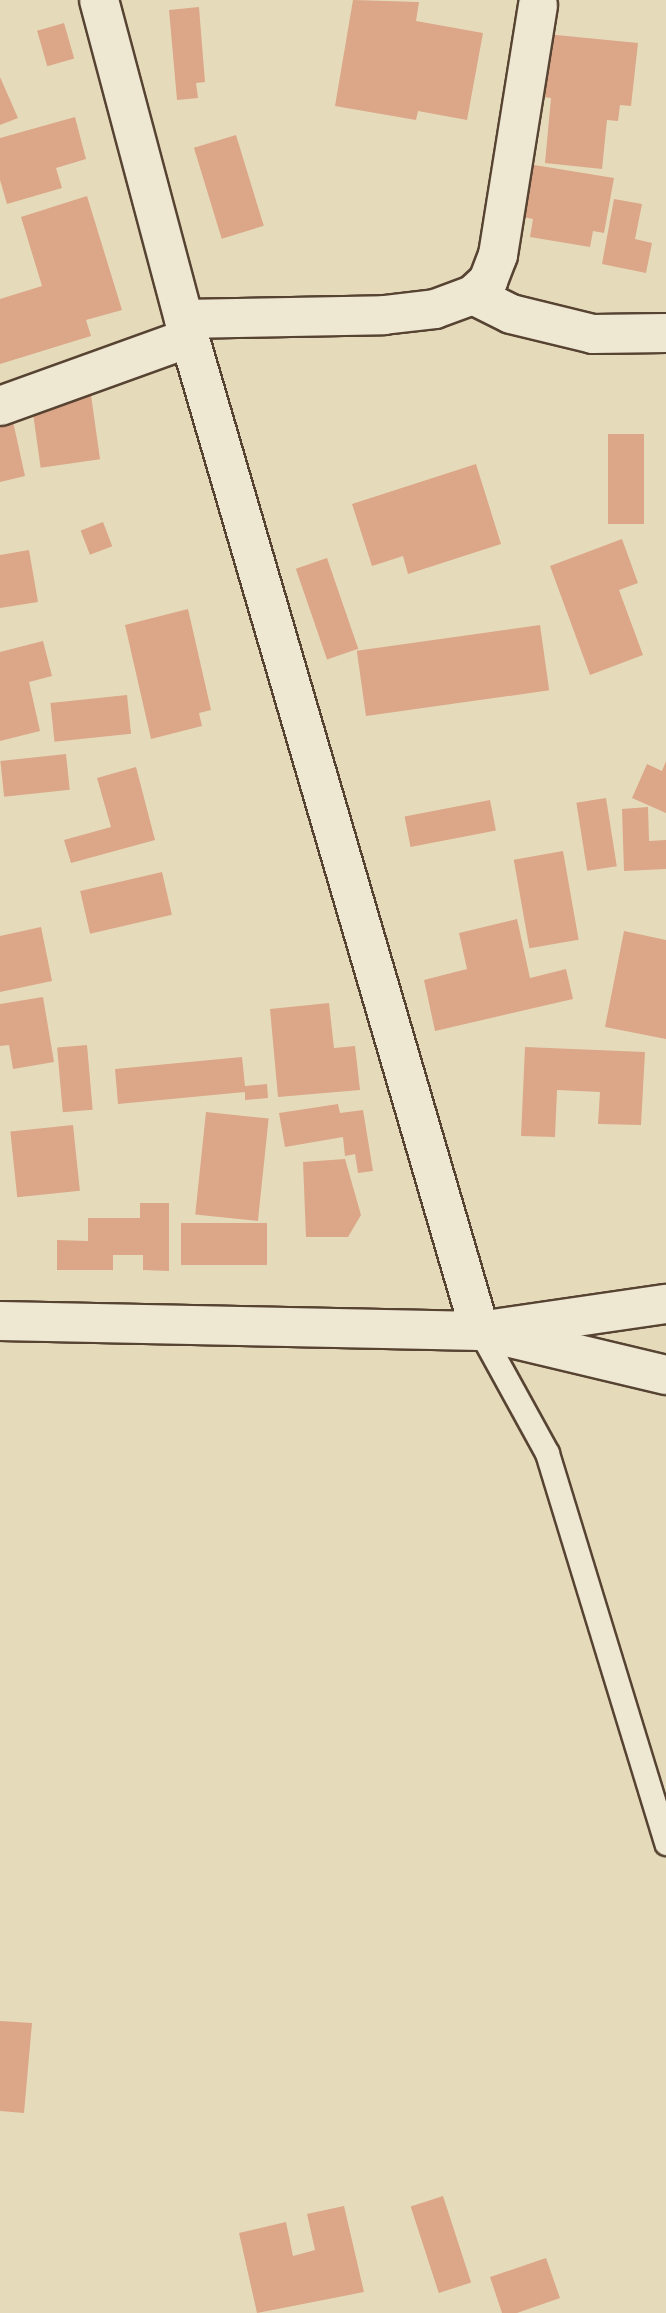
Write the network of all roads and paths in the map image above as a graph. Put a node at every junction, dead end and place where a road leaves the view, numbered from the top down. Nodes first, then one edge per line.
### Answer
1 (99, 0) edge
2 (538, 5) dead end
3 (473, 295) junction
4 (186, 328) junction
5 (666, 333) edge
6 (0, 406) edge
7 (666, 1304) edge
8 (0, 1321) edge
9 (480, 1331) junction
10 (666, 1375) edge
11 (666, 1843) edge

1 - 4 street
2 - 3 street
3 - 4 street
3 - 5 street
4 - 6 street
4 - 9 street
7 - 9 street
8 - 9 street
9 - 10 street
9 - 11 lane

